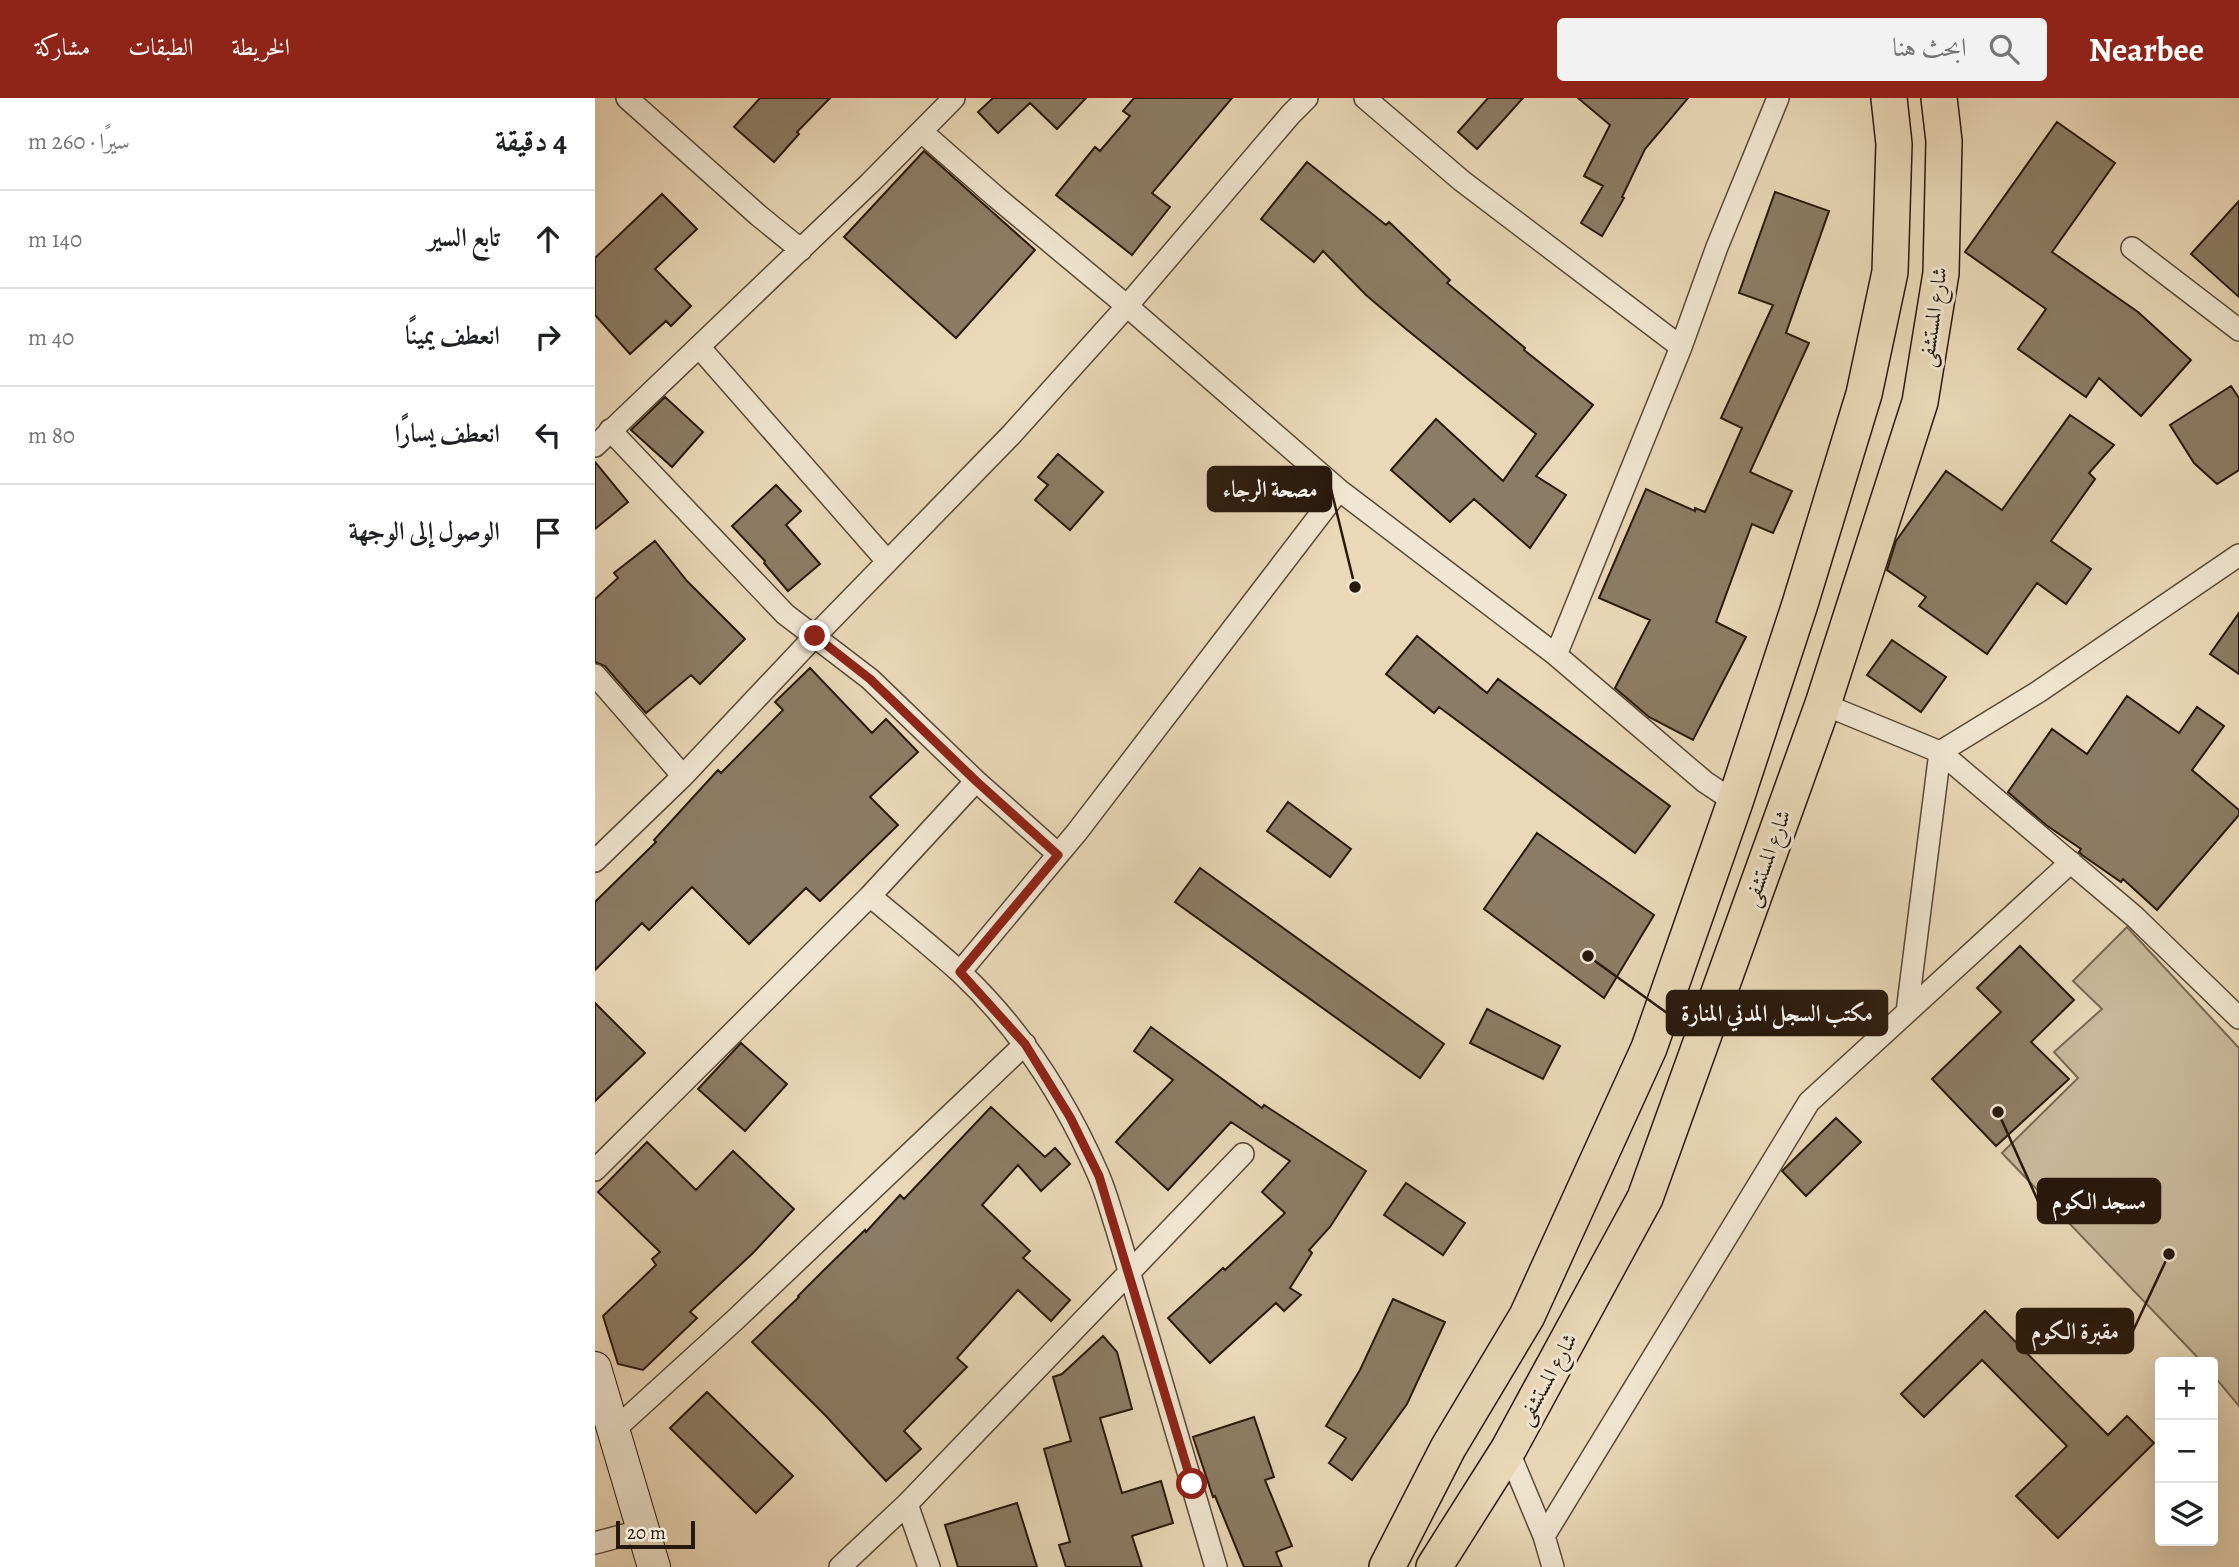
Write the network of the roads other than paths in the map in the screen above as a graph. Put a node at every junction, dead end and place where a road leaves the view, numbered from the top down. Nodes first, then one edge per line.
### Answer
1 (627, 98) edge
2 (954, 98) edge
3 (1307, 98) edge
4 (1365, 98) edge
5 (1778, 98) edge
6 (1889, 98) edge
7 (1939, 98) edge
8 (922, 132) junction
9 (2132, 248) dead end
10 (801, 250) junction
11 (1127, 306) junction
12 (2239, 330) edge
13 (699, 347) junction
14 (1681, 347) junction
15 (610, 430) junction
16 (595, 446) edge
17 (1339, 490) junction
18 (2239, 555) edge
19 (887, 561) junction
20 (815, 636) junction
21 (1556, 655) junction
22 (595, 675) edge
23 (1823, 704) junction
24 (1940, 752) junction
25 (683, 776) junction
26 (976, 781) junction
27 (1735, 802) junction
28 (1058, 855) junction
29 (595, 861) edge
30 (2071, 862) junction
31 (870, 896) junction
32 (960, 972) junction
33 (1907, 1013) junction
34 (2239, 1018) edge
35 (1025, 1044) junction
36 (1243, 1154) dead end
37 (595, 1170) edge
38 (1129, 1272) junction
39 (595, 1368) edge
40 (613, 1431) junction
41 (1508, 1450) junction
42 (907, 1504) junction
43 (643, 1530) junction
44 (1544, 1536) junction
45 (595, 1543) edge
46 (654, 1567) edge
47 (840, 1567) edge
48 (929, 1567) edge
49 (1216, 1567) edge
50 (1387, 1567) edge
51 (1434, 1567) edge
52 (1553, 1567) edge

1 - 10 street
2 - 8 street
3 - 11 street
4 - 14 street
5 - 14 street
6 - 27 main road
7 - 23 main road, شارع المستشفى
8 - 10 street
8 - 11 street
9 - 12 street
10 - 13 street
11 - 17 street
11 - 19 street
13 - 15 street
13 - 19 street
14 - 21 street
15 - 16 street
15 - 20 street
17 - 21 street
17 - 28 street
18 - 24 street
19 - 20 street
20 - 25 street
20 - 26 street
21 - 27 street
22 - 25 street
23 - 24 street
23 - 41 main road, شارع المستشفى
24 - 30 street
24 - 33 street
25 - 29 street
26 - 28 street
26 - 31 street
27 - 50 main road
28 - 32 street
30 - 33 street
30 - 34 street
31 - 32 street
31 - 37 street
32 - 35 street
33 - 44 street
35 - 38 street
35 - 40 street
36 - 38 street
38 - 42 street
38 - 49 street
39 - 40 street
40 - 43 street
41 - 44 street
41 - 51 main road, شارع المستشفى
42 - 47 street
42 - 48 street
43 - 45 street
43 - 46 street
44 - 52 street

